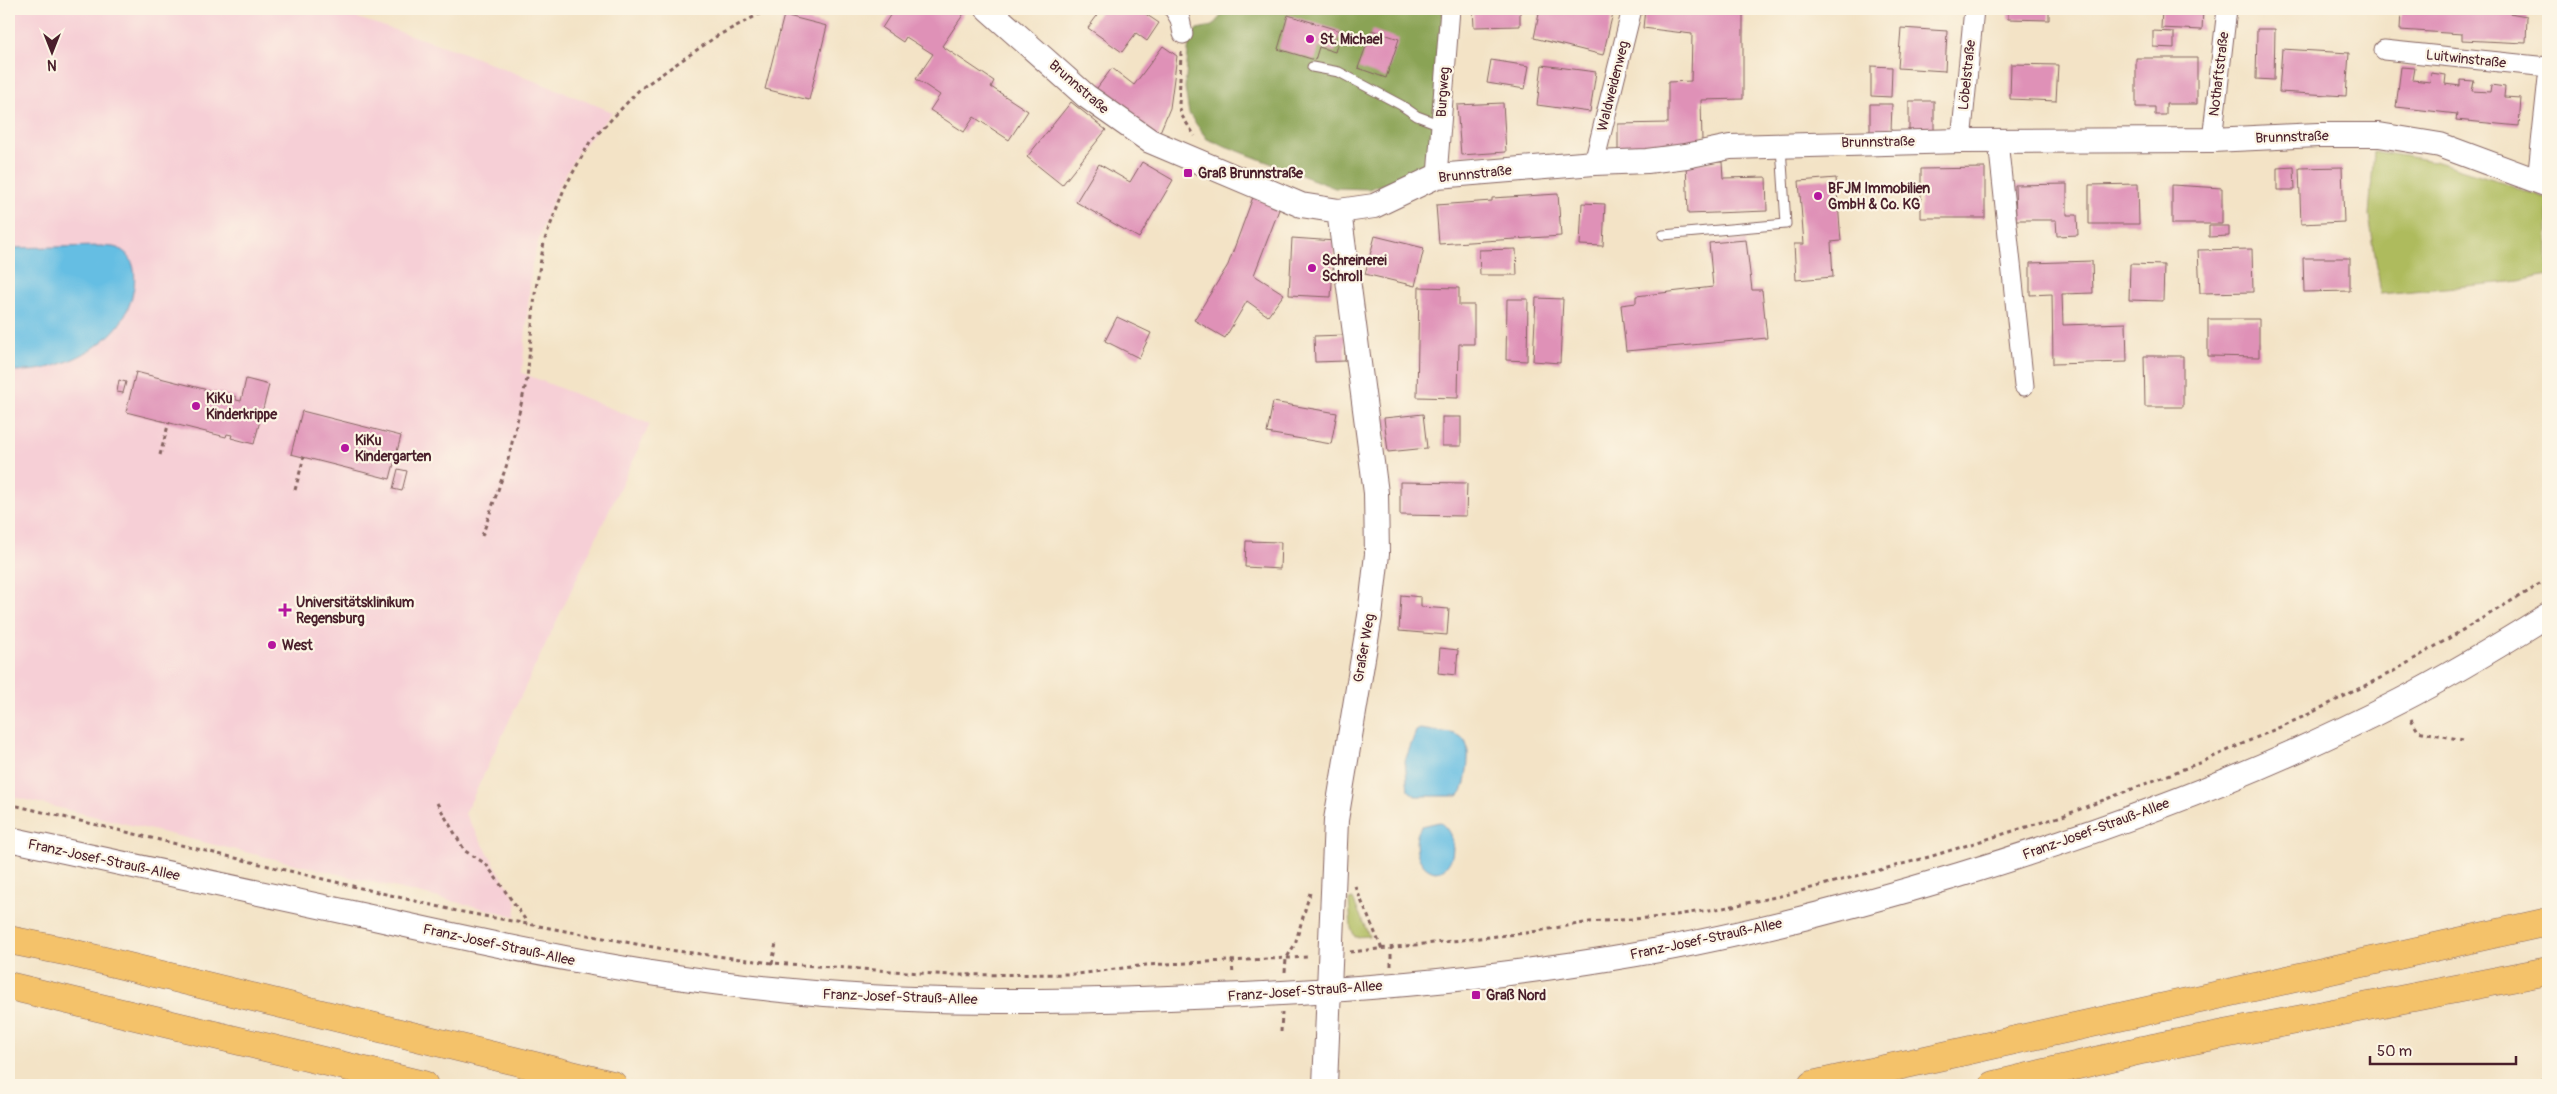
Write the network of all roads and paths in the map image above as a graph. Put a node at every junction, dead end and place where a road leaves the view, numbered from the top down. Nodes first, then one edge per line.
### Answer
1 (769, 9) edge
2 (988, 9) edge
3 (1174, 9) edge
4 (1450, 9) edge
5 (1632, 9) edge
6 (1974, 9) edge
7 (2227, 9) edge
8 (1183, 34) joint
9 (2384, 50) dead end
10 (1312, 67) dead end
11 (2548, 67) edge
12 (2548, 78) edge
13 (1441, 125) junction
14 (1961, 140) junction
15 (2212, 140) junction
16 (1998, 141) junction
17 (1781, 145) junction
18 (1197, 160) junction
19 (1594, 163) junction
20 (1437, 176) junction
21 (2543, 183) edge
22 (1339, 211) junction
23 (1663, 235) dead end
24 (2024, 386) dead end
25 (169, 422) dead end
26 (160, 455) dead end
27 (304, 457) dead end
28 (295, 490) dead end
29 (482, 536) dead end
30 (2548, 579) edge
31 (2548, 615) edge
32 (2401, 700) junction
33 (2463, 740) dead end
34 (437, 803) dead end
35 (9, 804) edge
36 (9, 839) edge
37 (1355, 885) dead end
38 (1312, 887) dead end
39 (527, 922) junction
40 (2548, 922) edge
41 (9, 940) edge
42 (1382, 949) junction
43 (1331, 954) junction
44 (1286, 959) junction
45 (1232, 960) junction
46 (2548, 971) edge
47 (1233, 982) dead end
48 (9, 986) edge
49 (1329, 990) junction
50 (2548, 1079) edge
51 (9, 1083) edge
52 (18, 1085) edge
53 (424, 1085) edge
54 (613, 1085) edge
55 (1325, 1085) edge
56 (1812, 1085) edge
57 (1994, 1085) edge
58 (2510, 1085) edge

1 - 29 path
2 - 18 street, Brunnstraße
3 - 8 street
4 - 13 street, Burgweg
5 - 19 street, Waldweidenweg
6 - 14 street, Löbelstraße
7 - 15 street, Nothaftstraße
8 - 18 path
9 - 11 street, Luitwinstraße
10 - 13 lane
12 - 21 street
13 - 20 street, Burgweg
14 - 16 street, Brunnstraße
14 - 17 street, Brunnstraße
15 - 16 street, Brunnstraße
15 - 21 street, Brunnstraße
16 - 24 street
17 - 19 street, Brunnstraße
17 - 23 lane
18 - 22 street, Brunnstraße
19 - 20 street, Brunnstraße
20 - 22 street, Brunnstraße
22 - 43 street, Graßer Weg
25 - 26 path
27 - 28 path
30 - 42 path
31 - 32 street, Franz-Josef-Strauß-Allee
32 - 33 path
32 - 49 street, Franz-Josef-Strauß-Allee
34 - 39 path
35 - 39 path
36 - 49 street, Franz-Josef-Strauß-Allee
37 - 42 path
38 - 44 path
39 - 45 path
40 - 56 highway
41 - 54 highway
42 - 43 path
43 - 44 path
43 - 49 street, Graßer Weg
44 - 45 path
45 - 47 path
46 - 57 highway
48 - 53 highway
49 - 55 street, Graßer Weg
50 - 58 path
51 - 52 path

